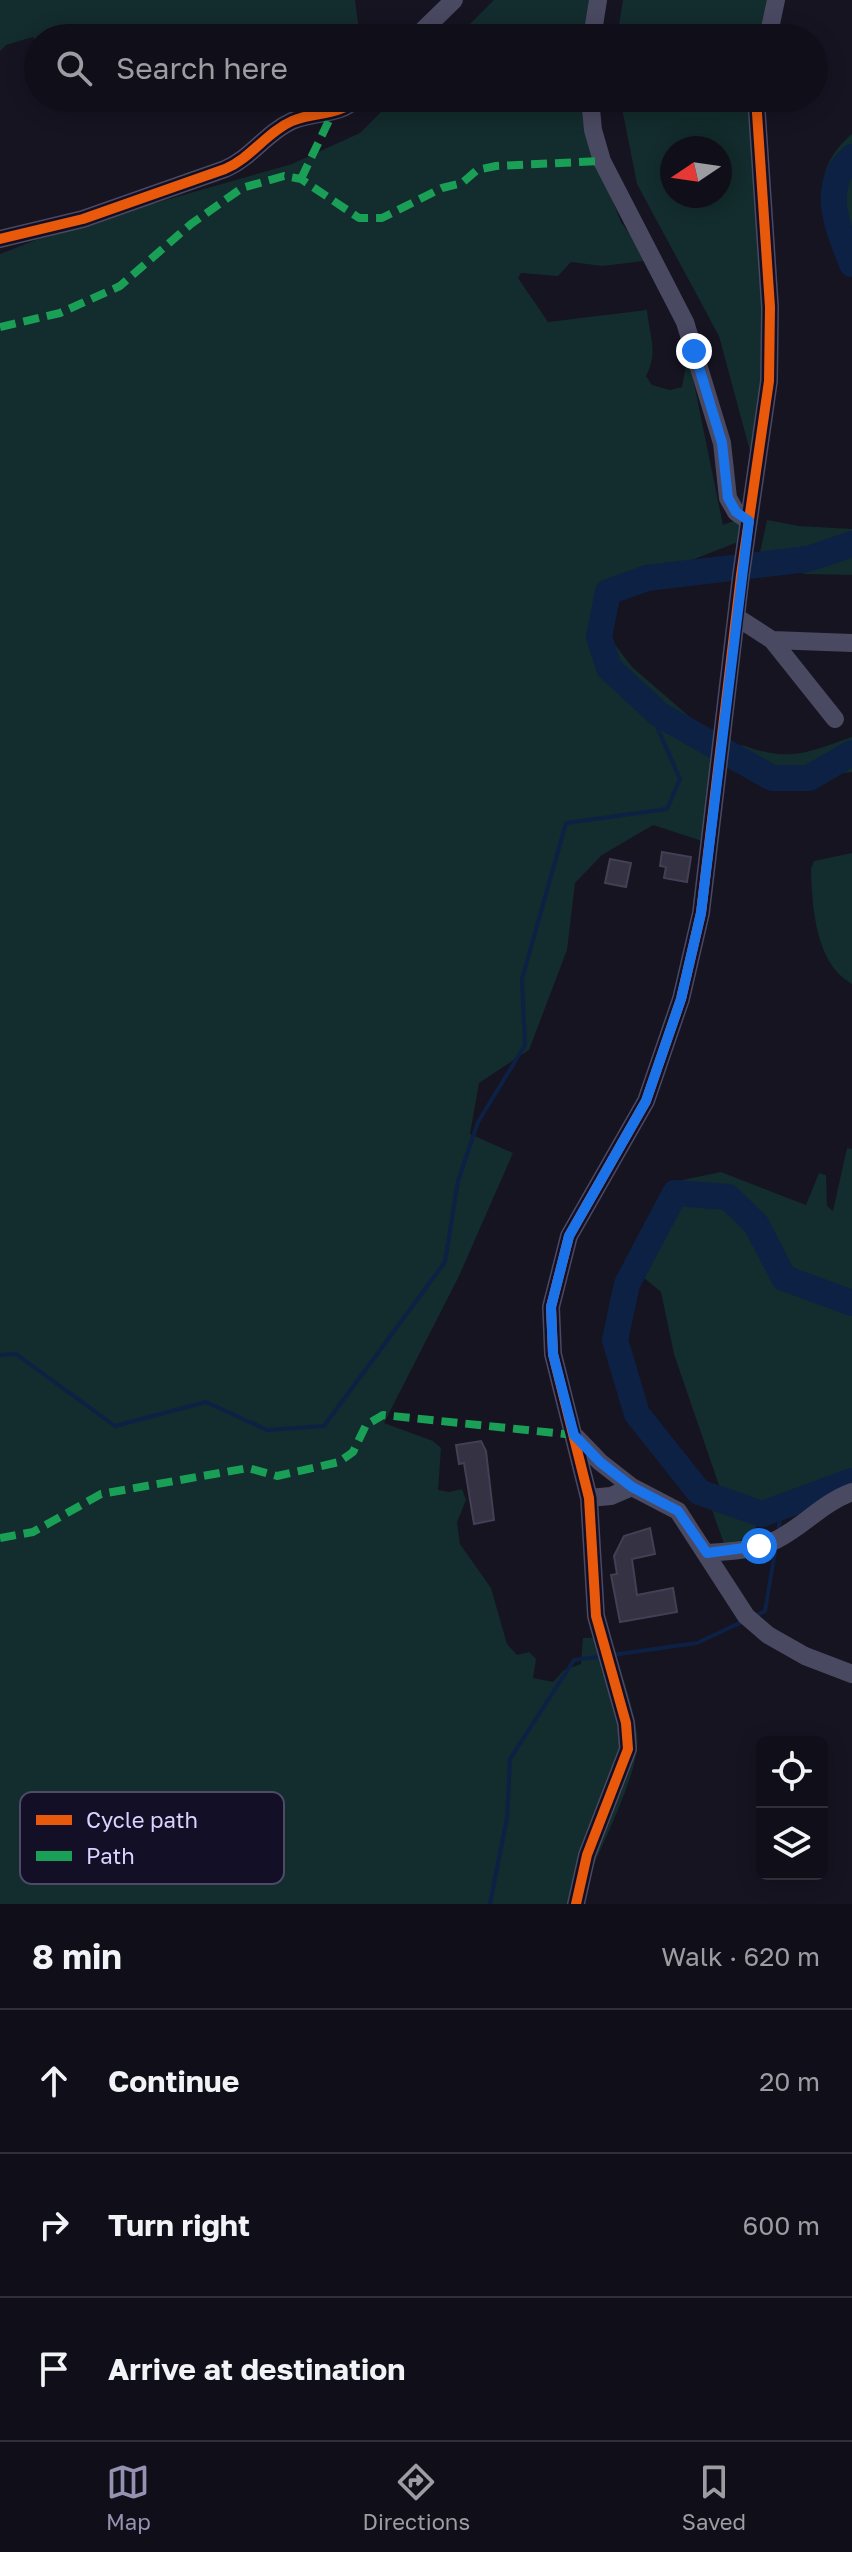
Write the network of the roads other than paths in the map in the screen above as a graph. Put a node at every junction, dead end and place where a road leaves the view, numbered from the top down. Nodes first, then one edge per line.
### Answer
1 (454, 0) edge
2 (598, 0) edge
3 (776, 0) edge
4 (429, 24) edge
5 (594, 24) edge
6 (771, 24) edge
7 (332, 112) edge
8 (591, 112) edge
9 (757, 112) edge
10 (0, 239) edge
11 (748, 530) junction
12 (738, 618) junction
13 (772, 640) junction
14 (852, 643) edge
15 (835, 719) dead end
16 (574, 1435) junction
17 (632, 1487) junction
18 (852, 1492) edge
19 (589, 1498) junction
20 (707, 1553) junction
21 (852, 1674) edge
22 (576, 1904) edge

1 - 4 street
2 - 5 street
3 - 6 street
7 - 10 street
8 - 11 street
9 - 11 street
11 - 12 street
12 - 13 street
12 - 16 street
13 - 14 street
13 - 15 street
16 - 17 street
16 - 19 street
17 - 19 street
17 - 20 street
18 - 20 street
19 - 22 street
20 - 21 street

